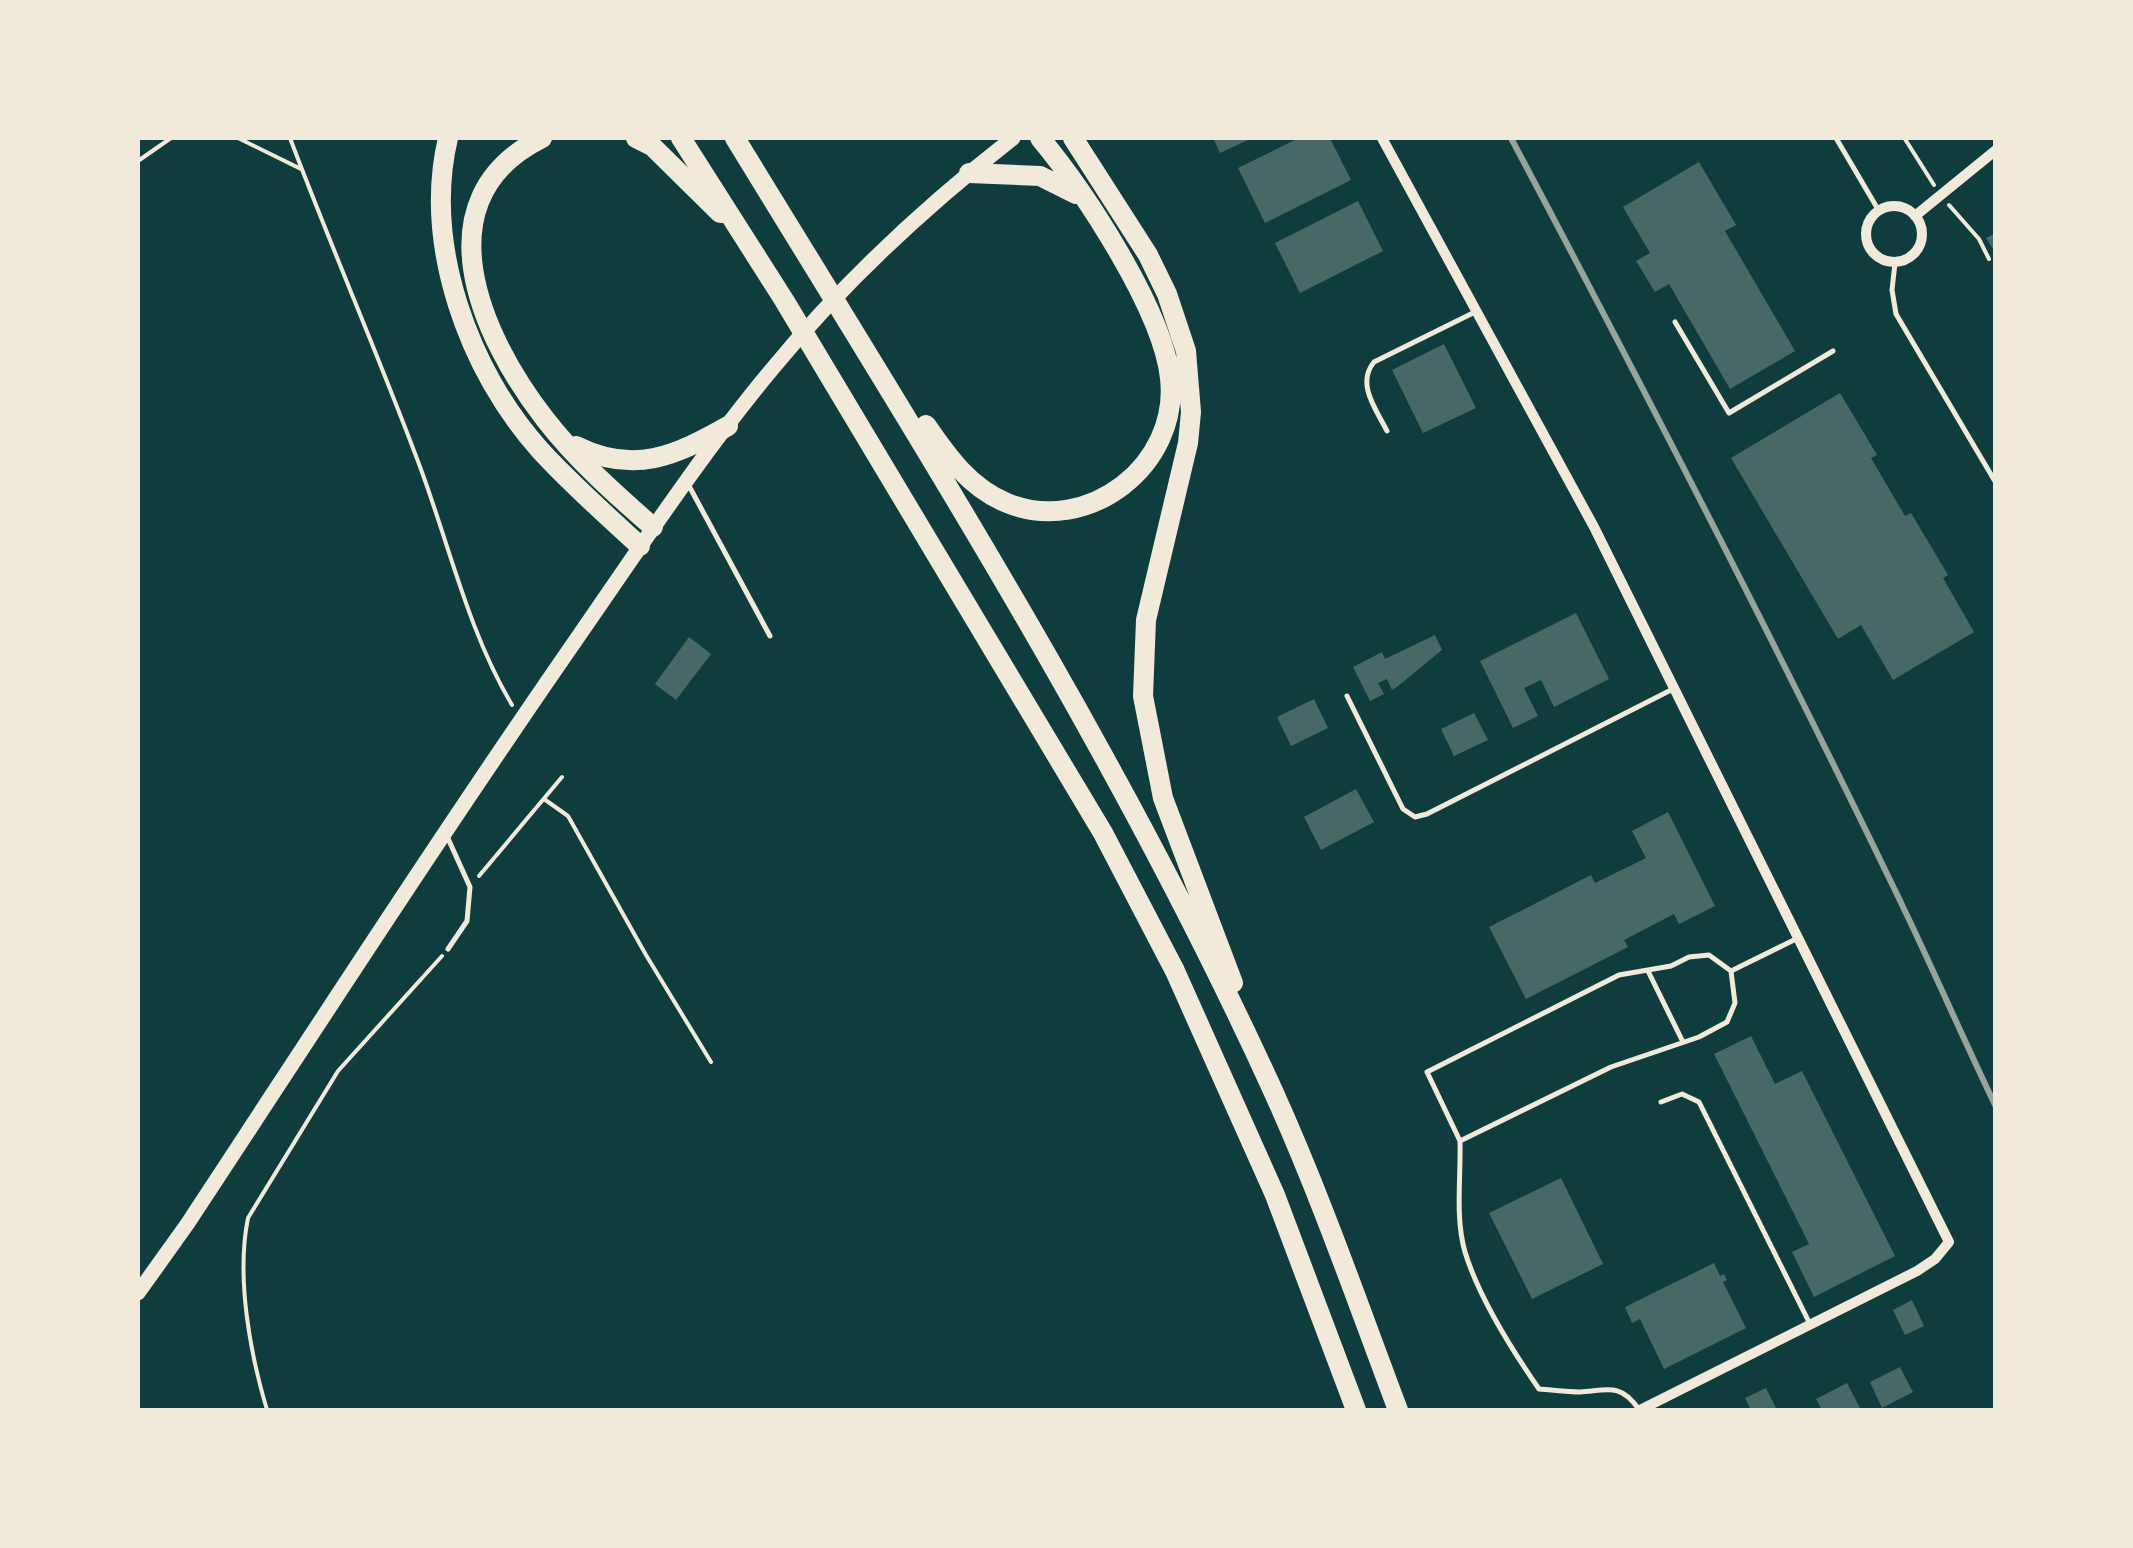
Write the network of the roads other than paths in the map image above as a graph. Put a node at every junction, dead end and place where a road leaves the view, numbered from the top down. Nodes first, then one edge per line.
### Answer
1 (448, 138) edge
2 (542, 138) edge
3 (636, 138) edge
4 (681, 138) edge
5 (735, 138) edge
6 (1013, 138) edge
7 (1040, 138) edge
8 (1073, 138) edge
9 (1382, 138) edge
10 (1836, 138) edge
11 (1996, 150) edge
12 (968, 172) junction
13 (1087, 200) junction
14 (1879, 211) junction
15 (1916, 216) junction
16 (746, 239) junction
17 (1895, 263) junction
18 (1478, 311) junction
19 (1675, 322) dead end
20 (1833, 351) dead end
21 (890, 388) junction
22 (728, 426) junction
23 (1387, 431) dead end
24 (566, 442) junction
25 (687, 482) junction
26 (1996, 484) edge
27 (653, 527) junction
28 (640, 546) junction
29 (770, 636) dead end
30 (1673, 689) junction
31 (1348, 696) dead end
32 (445, 831) junction
33 (1798, 938) junction
34 (448, 949) road end
35 (1648, 971) junction
36 (1731, 971) junction
37 (1682, 1040) junction
38 (1272, 1088) junction
39 (1661, 1102) dead end
40 (1460, 1141) junction
41 (138, 1292) edge
42 (1810, 1325) junction
43 (1356, 1410) edge
44 (1398, 1410) edge
45 (1640, 1410) edge

1 - 28 highway
2 - 24 highway
3 - 16 highway
4 - 16 highway
5 - 21 highway
6 - 12 main road
7 - 13 highway
8 - 38 highway
9 - 18 street
10 - 14 lane
11 - 15 street
12 - 13 highway
12 - 22 main road
13 - 21 highway
14 - 15 street
14 - 17 street
15 - 17 street
16 - 43 highway
17 - 26 lane
18 - 23 lane
18 - 30 street
19 - 20 lane
21 - 38 highway
22 - 24 highway
22 - 25 main road
24 - 27 highway
25 - 27 main road
25 - 29 lane
27 - 28 main road
28 - 32 main road
30 - 31 lane
30 - 33 street
32 - 34 lane
32 - 41 main road
33 - 36 lane
33 - 42 street
35 - 36 lane
35 - 37 lane
35 - 40 lane
36 - 37 lane
37 - 40 lane
38 - 44 highway
39 - 42 lane
40 - 45 lane
42 - 45 street

